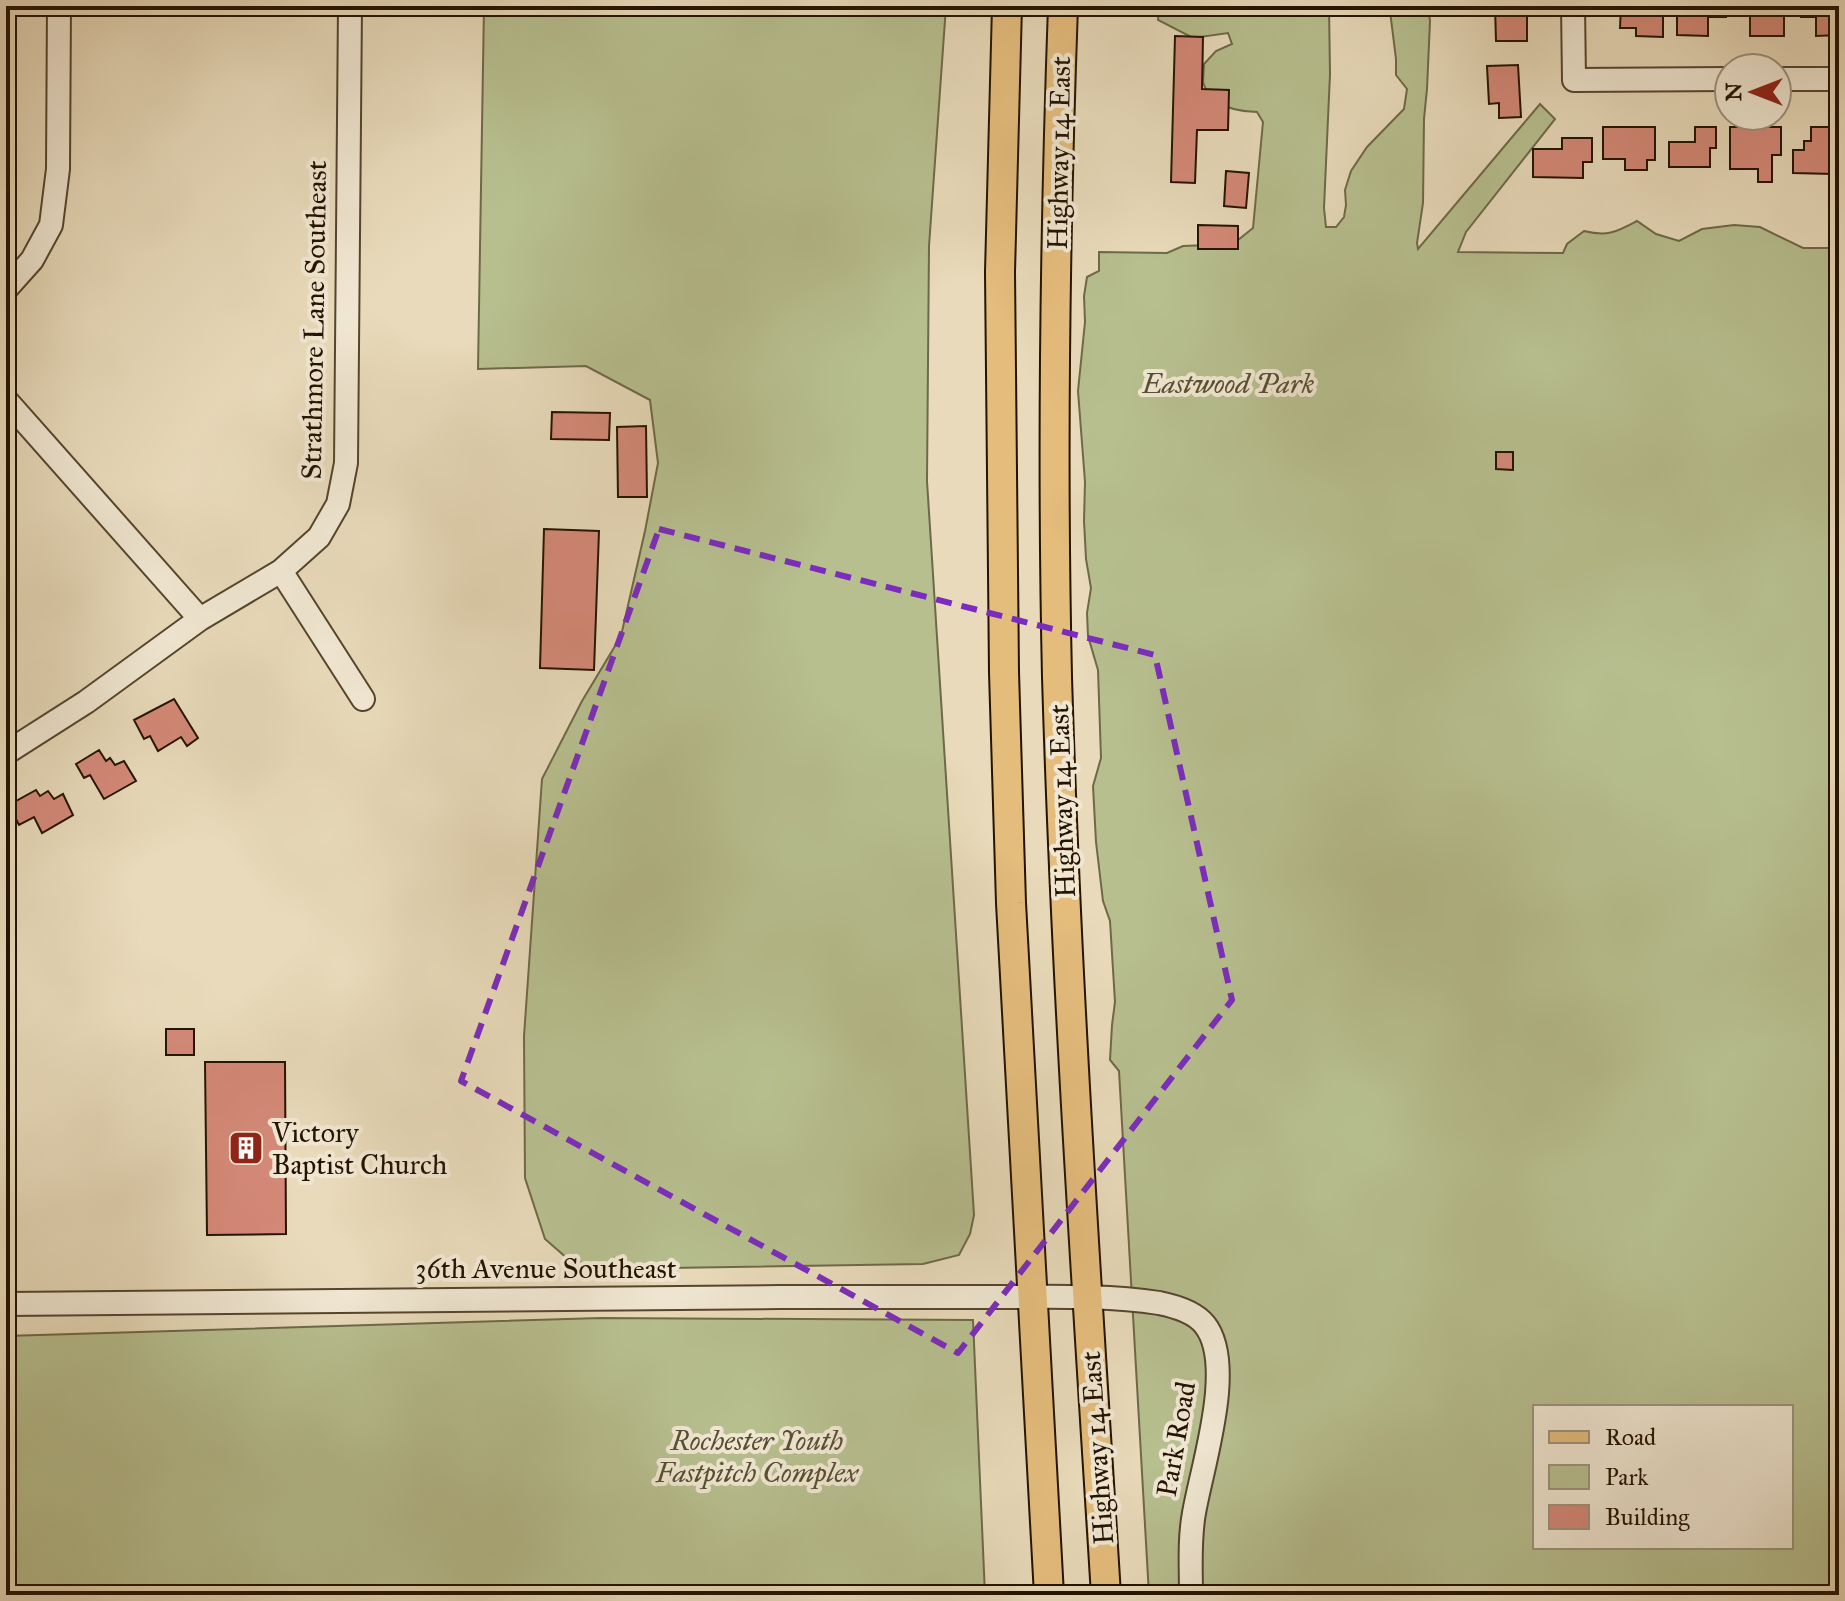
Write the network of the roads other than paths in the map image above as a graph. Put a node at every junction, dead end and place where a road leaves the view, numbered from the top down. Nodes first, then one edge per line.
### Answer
1 (59, 6) edge
2 (350, 6) edge
3 (1007, 6) edge
4 (1063, 6) edge
5 (1573, 6) edge
6 (1713, 79) edge
7 (1793, 79) edge
8 (1839, 79) edge
9 (6, 289) edge
10 (6, 400) edge
11 (281, 571) junction
12 (200, 619) junction
13 (363, 699) dead end
14 (6, 753) edge
15 (1031, 1297) junction
16 (1087, 1298) junction
17 (6, 1304) edge
18 (1049, 1595) edge
19 (1106, 1595) edge
20 (1191, 1595) edge

1 - 9 street
2 - 11 street, Strathmore Lane Southeast
3 - 15 main road, Highway 14 East
4 - 16 main road, Highway 14 East
5 - 6 street
7 - 8 street
10 - 12 street
11 - 12 street, Strathmore Lane Southeast
11 - 13 street
12 - 14 street, Strathmore Lane Southeast
15 - 16 street, 36th Avenue Southeast
15 - 17 street, 36th Avenue Southeast
15 - 18 main road, Highway 14 East
16 - 19 main road, Highway 14 East
16 - 20 street, Park Road

